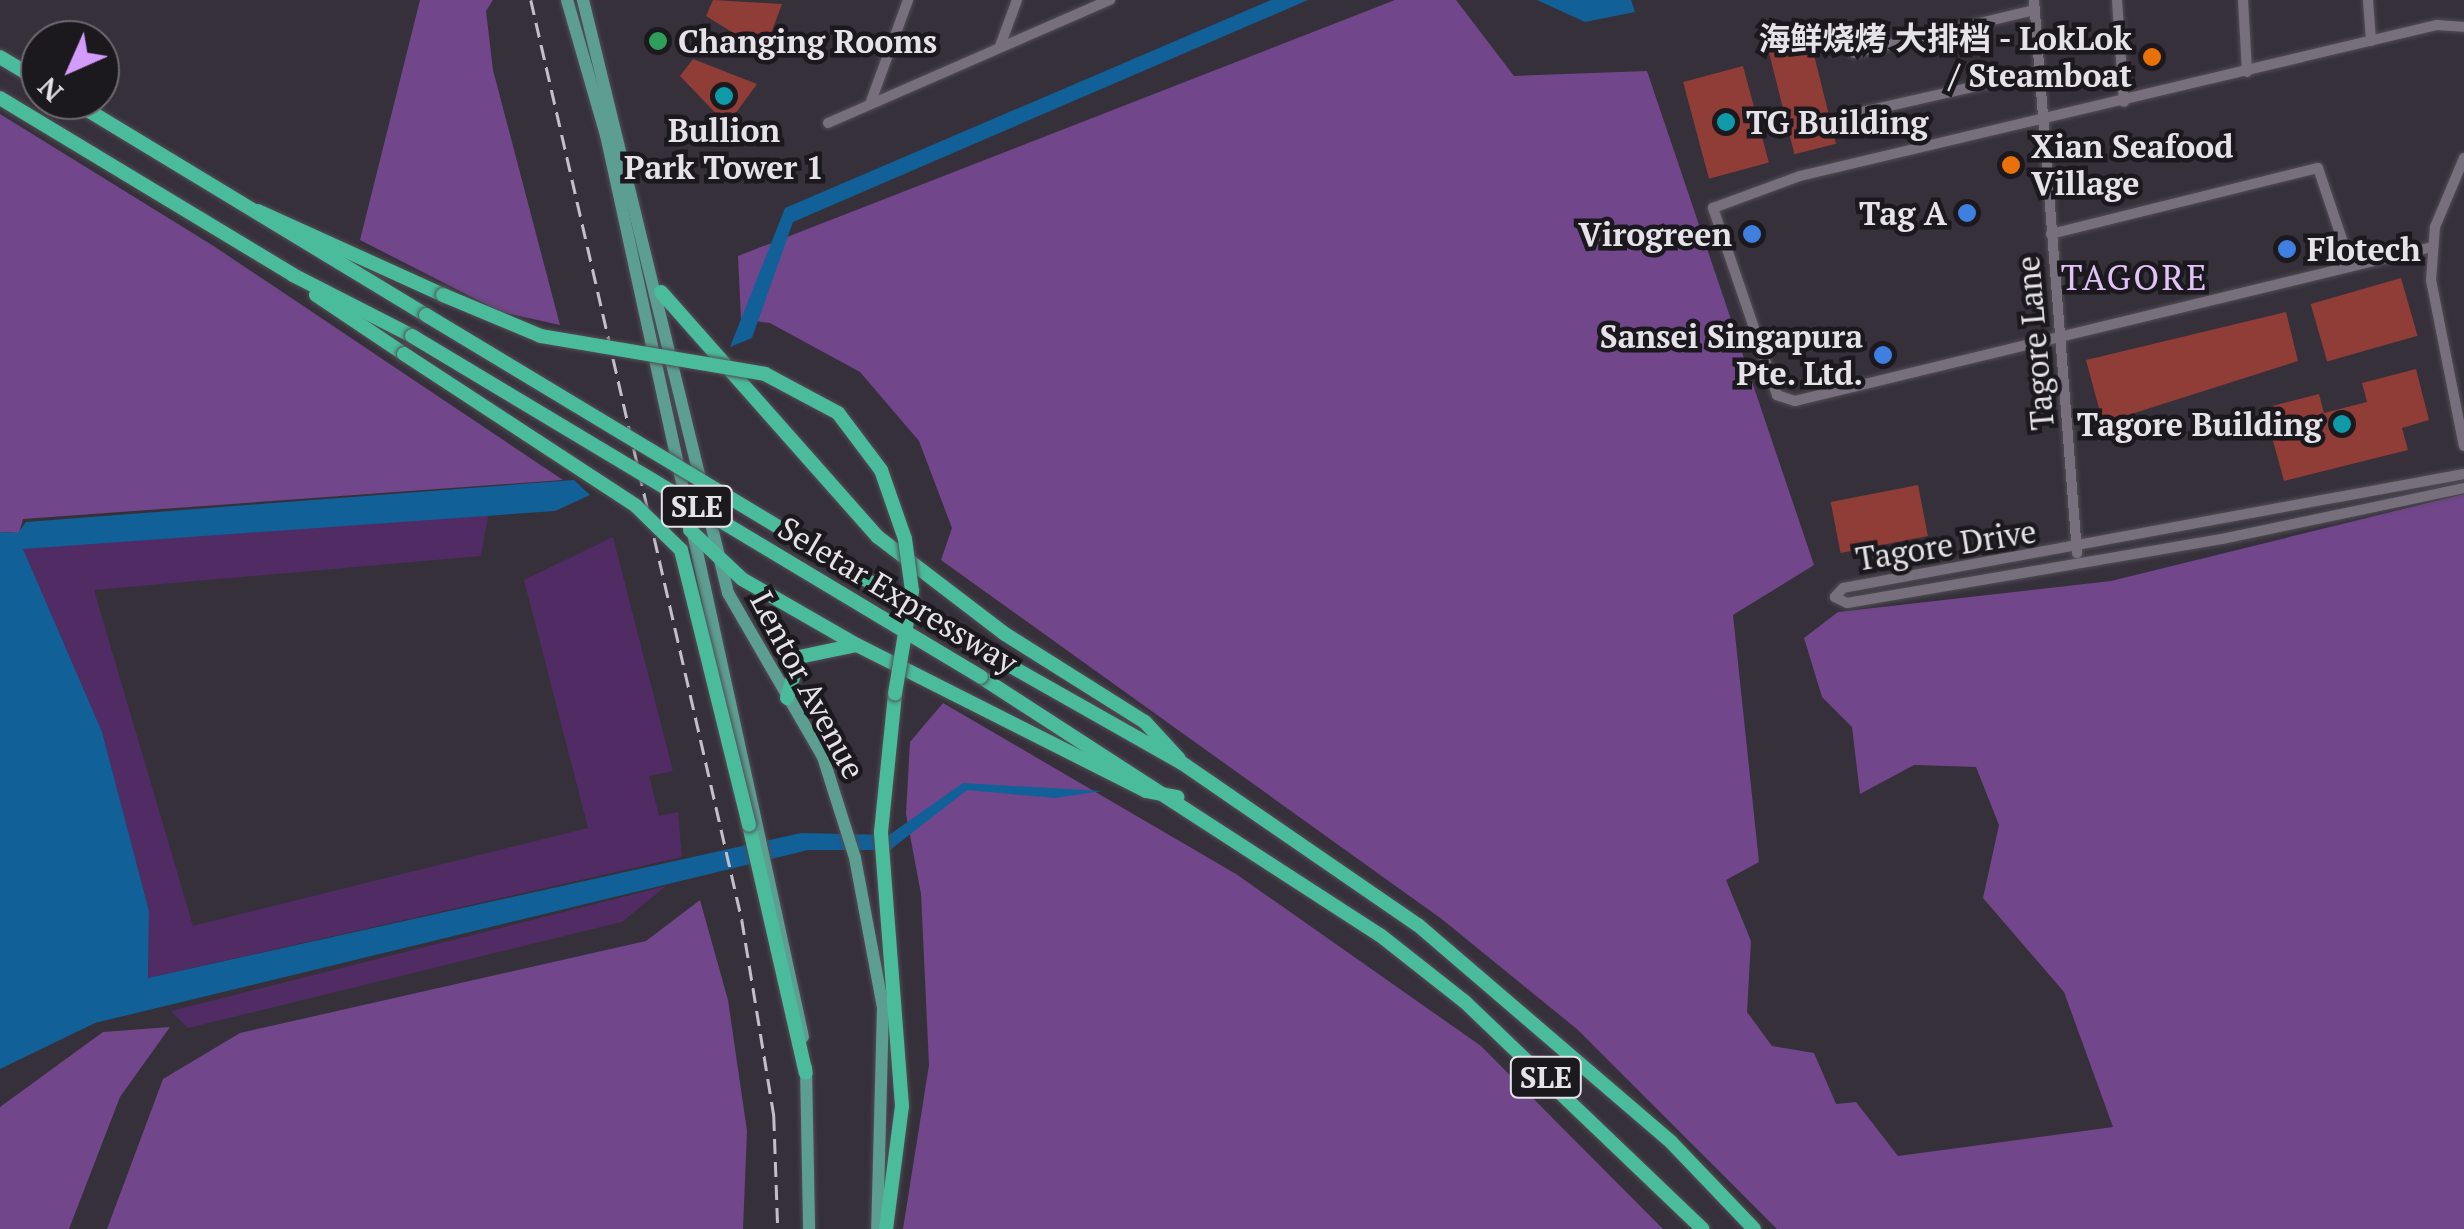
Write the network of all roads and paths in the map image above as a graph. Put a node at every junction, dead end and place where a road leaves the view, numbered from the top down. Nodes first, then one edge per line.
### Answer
1 (567, 0) edge
2 (583, 0) edge
3 (908, 0) edge
4 (1017, 0) edge
5 (1110, 0) edge
6 (2117, 0) edge
7 (2243, 0) edge
8 (2368, 0) edge
9 (2034, 5) edge
10 (2464, 27) edge
11 (2371, 41) junction
12 (1000, 46) junction
13 (1854, 53) dead end
14 (2038, 72) junction
15 (2248, 72) junction
16 (0, 98) edge
17 (2124, 102) junction
18 (870, 104) junction
19 (1849, 115) dead end
20 (2040, 119) junction
21 (104, 120) edge
22 (828, 123) dead end
23 (2464, 158) edge
24 (253, 210) junction
25 (2051, 234) junction
26 (2432, 247) junction
27 (2350, 266) junction
28 (292, 275) junction
29 (661, 292) junction
30 (2058, 337) junction
31 (676, 370) junction
32 (655, 372) junction
33 (2464, 446) edge
34 (2464, 474) edge
35 (2464, 488) edge
36 (690, 530) junction
37 (2077, 550) junction
38 (718, 560) junction
39 (2079, 564) junction
40 (857, 645) junction
41 (787, 698) junction
42 (1182, 762) junction
43 (1178, 797) junction
44 (765, 873) junction
45 (806, 1073) joint
46 (809, 1229) edge
47 (877, 1229) edge
48 (886, 1229) edge
49 (1703, 1229) edge
50 (1754, 1229) edge

1 - 32 main road, Lentor Avenue
2 - 29 main road, Lentor Avenue
3 - 18 street
4 - 12 street
5 - 12 street
6 - 17 street
7 - 15 street
8 - 11 street
9 - 13 street, Tagore Lane
9 - 14 street, Tagore Lane
10 - 11 street
11 - 15 street
12 - 18 street
14 - 19 street
14 - 20 street, Tagore Lane
15 - 17 street
16 - 28 highway, Seletar Expressway / SLE
17 - 20 street
18 - 22 street
20 - 25 street, Tagore Lane
20 - 30 street
21 - 24 highway, Seletar Expressway / SLE
23 - 26 street
24 - 42 highway, Seletar Expressway / SLE, bridge
24 - 48 highway, bridge
25 - 27 street
25 - 30 street, Tagore Lane
26 - 27 street
26 - 33 street
27 - 30 street
28 - 43 highway, Seletar Expressway / SLE, bridge
28 - 44 highway, bridge
29 - 31 main road, Lentor Avenue
29 - 42 highway
30 - 37 street, Tagore Lane
31 - 32 main road
31 - 38 main road, Lentor Avenue
32 - 36 main road, Lentor Avenue
34 - 37 street, Tagore Drive
35 - 39 street, Tagore Drive
36 - 38 highway
36 - 44 main road, Lentor Avenue
37 - 39 street, Tagore Lane
37 - 39 street, Tagore Drive
38 - 40 highway
38 - 41 main road, Lentor Avenue
40 - 41 highway
40 - 43 highway
41 - 47 main road, Lentor Avenue
42 - 50 highway, Seletar Expressway / SLE
43 - 49 highway, Seletar Expressway / SLE
44 - 45 highway
45 - 46 main road

